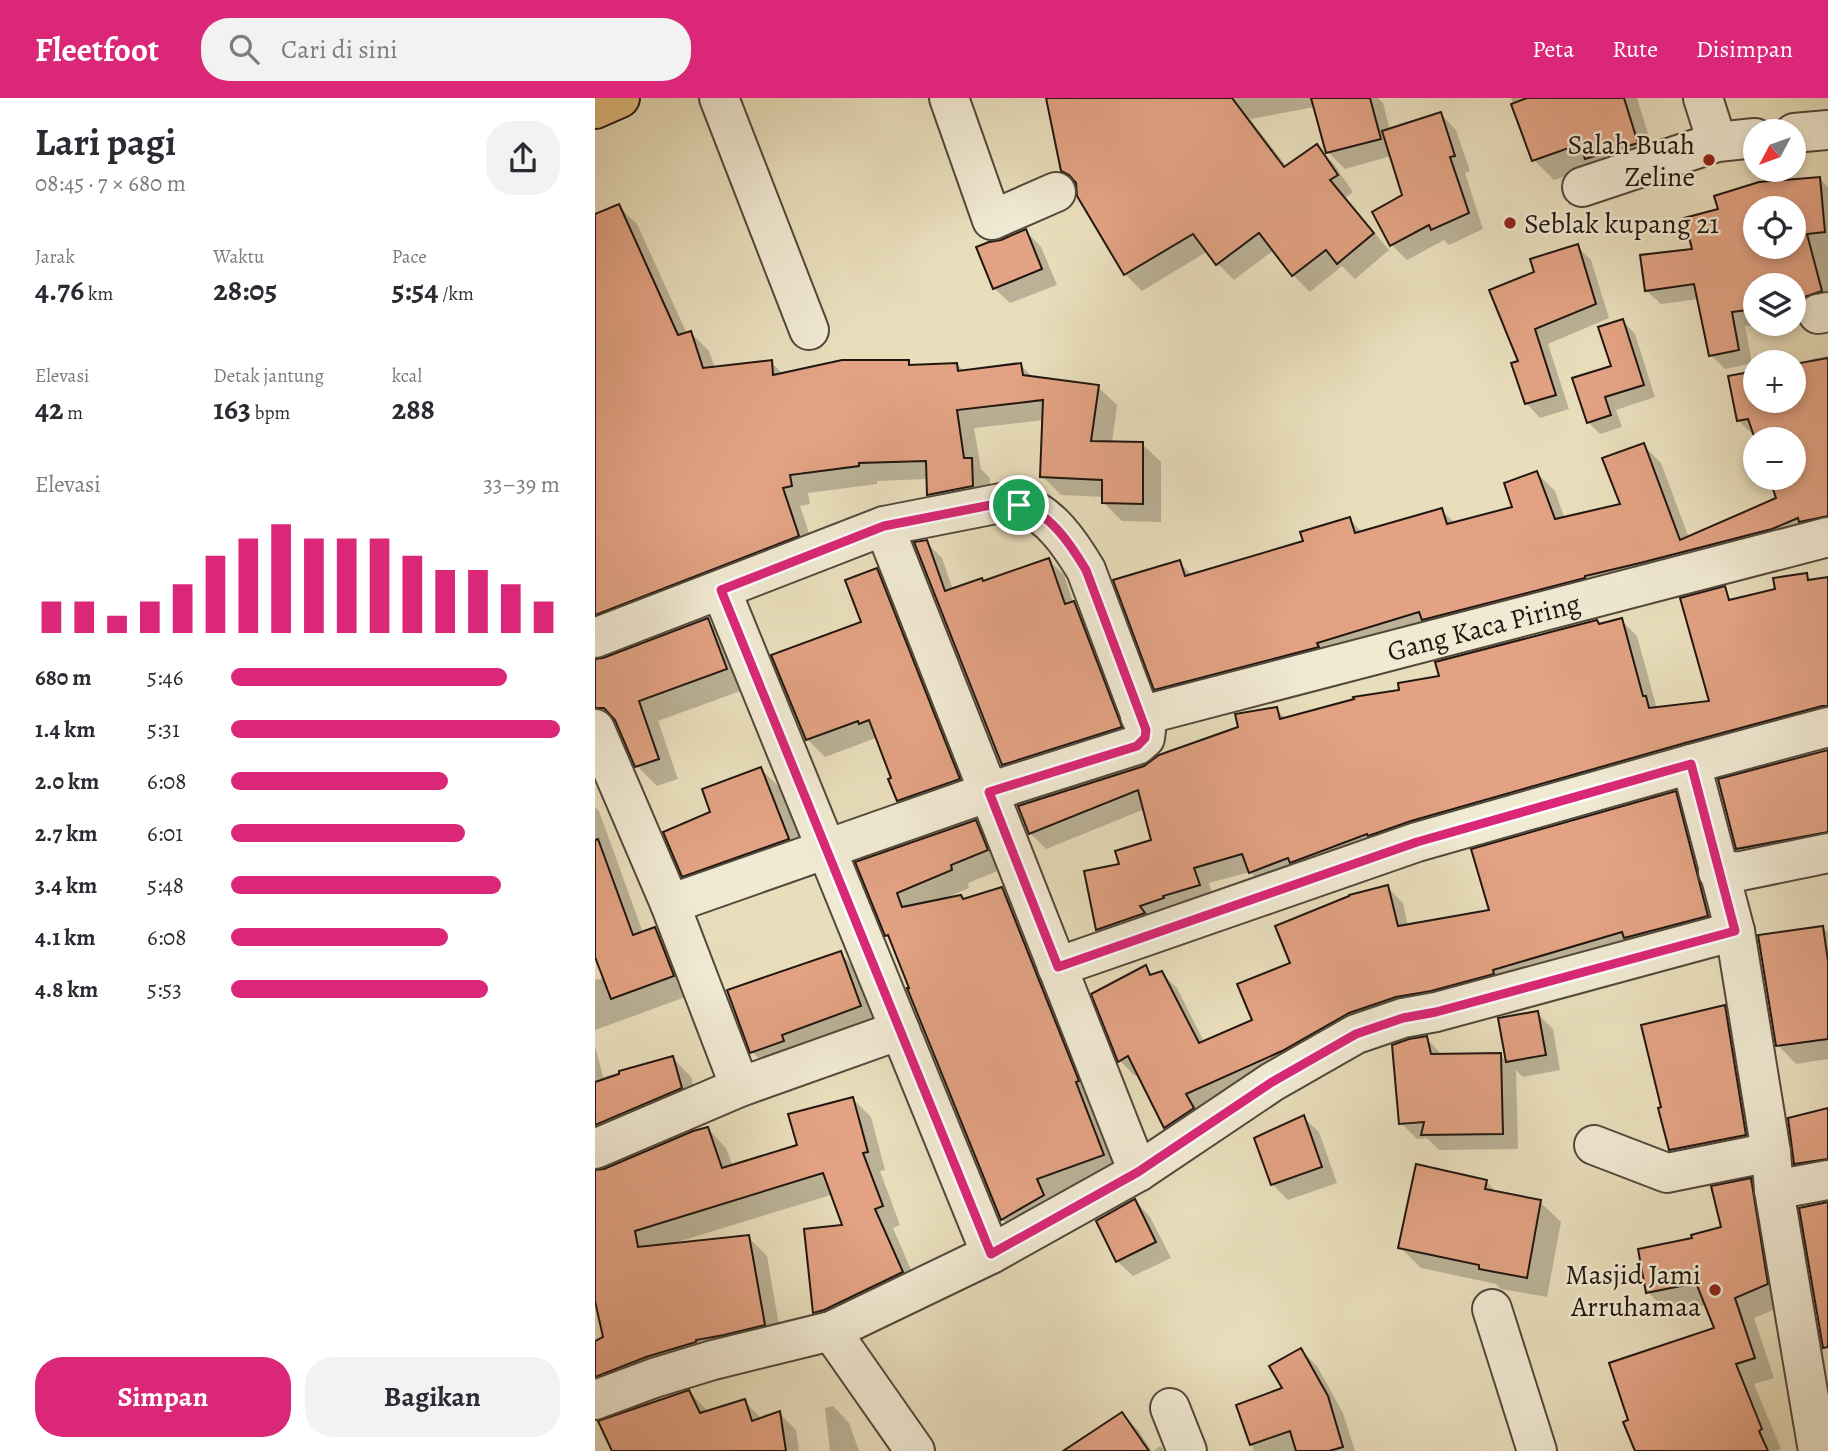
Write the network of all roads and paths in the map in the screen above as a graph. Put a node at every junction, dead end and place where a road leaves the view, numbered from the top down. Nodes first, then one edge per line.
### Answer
1 (620, 98) edge
2 (719, 98) edge
3 (949, 98) edge
4 (1703, 98) edge
5 (595, 108) edge
6 (1828, 130) edge
7 (1806, 133) edge
8 (1743, 139) edge
9 (1717, 142) junction
10 (1582, 187) dead end
11 (1056, 192) dead end
12 (809, 330) dead end
13 (884, 526) junction
14 (1828, 537) edge
15 (721, 590) junction
16 (595, 638) edge
17 (1140, 716) junction
18 (1828, 727) edge
19 (595, 729) edge
20 (1691, 764) junction
21 (989, 792) junction
22 (827, 849) junction
23 (1828, 853) edge
24 (1719, 873) junction
25 (670, 904) junction
26 (1735, 931) junction
27 (1058, 967) junction
28 (900, 1030) junction
29 (740, 1087) junction
30 (1594, 1145) dead end
31 (595, 1149) edge
32 (1771, 1152) junction
33 (1138, 1172) junction
34 (1828, 1180) edge
35 (1774, 1190) junction
36 (991, 1254) junction
37 (1492, 1309) dead end
38 (831, 1331) junction
39 (595, 1400) edge
40 (1170, 1408) dead end
41 (915, 1451) edge
42 (1187, 1451) edge
43 (1537, 1451) edge
44 (1818, 1451) edge

1 - 5 main road
2 - 12 street
3 - 11 street
4 - 9 street
6 - 7 street
8 - 9 street
9 - 10 street
13 - 15 street
13 - 17 street
13 - 21 street
14 - 17 street, Gang Kaca Piring
15 - 16 street
15 - 22 street
17 - 21 street
18 - 20 street
19 - 25 street
20 - 24 street
20 - 27 street
21 - 22 street
21 - 27 street
22 - 25 street
22 - 28 street
23 - 24 street
24 - 26 street
25 - 29 street
26 - 32 street
26 - 33 street
27 - 33 street
28 - 29 street
28 - 36 street
29 - 31 street
30 - 32 street
32 - 35 street
33 - 36 street
34 - 35 street
35 - 44 street
36 - 38 street
37 - 43 street
38 - 39 street
38 - 41 street
40 - 42 street

